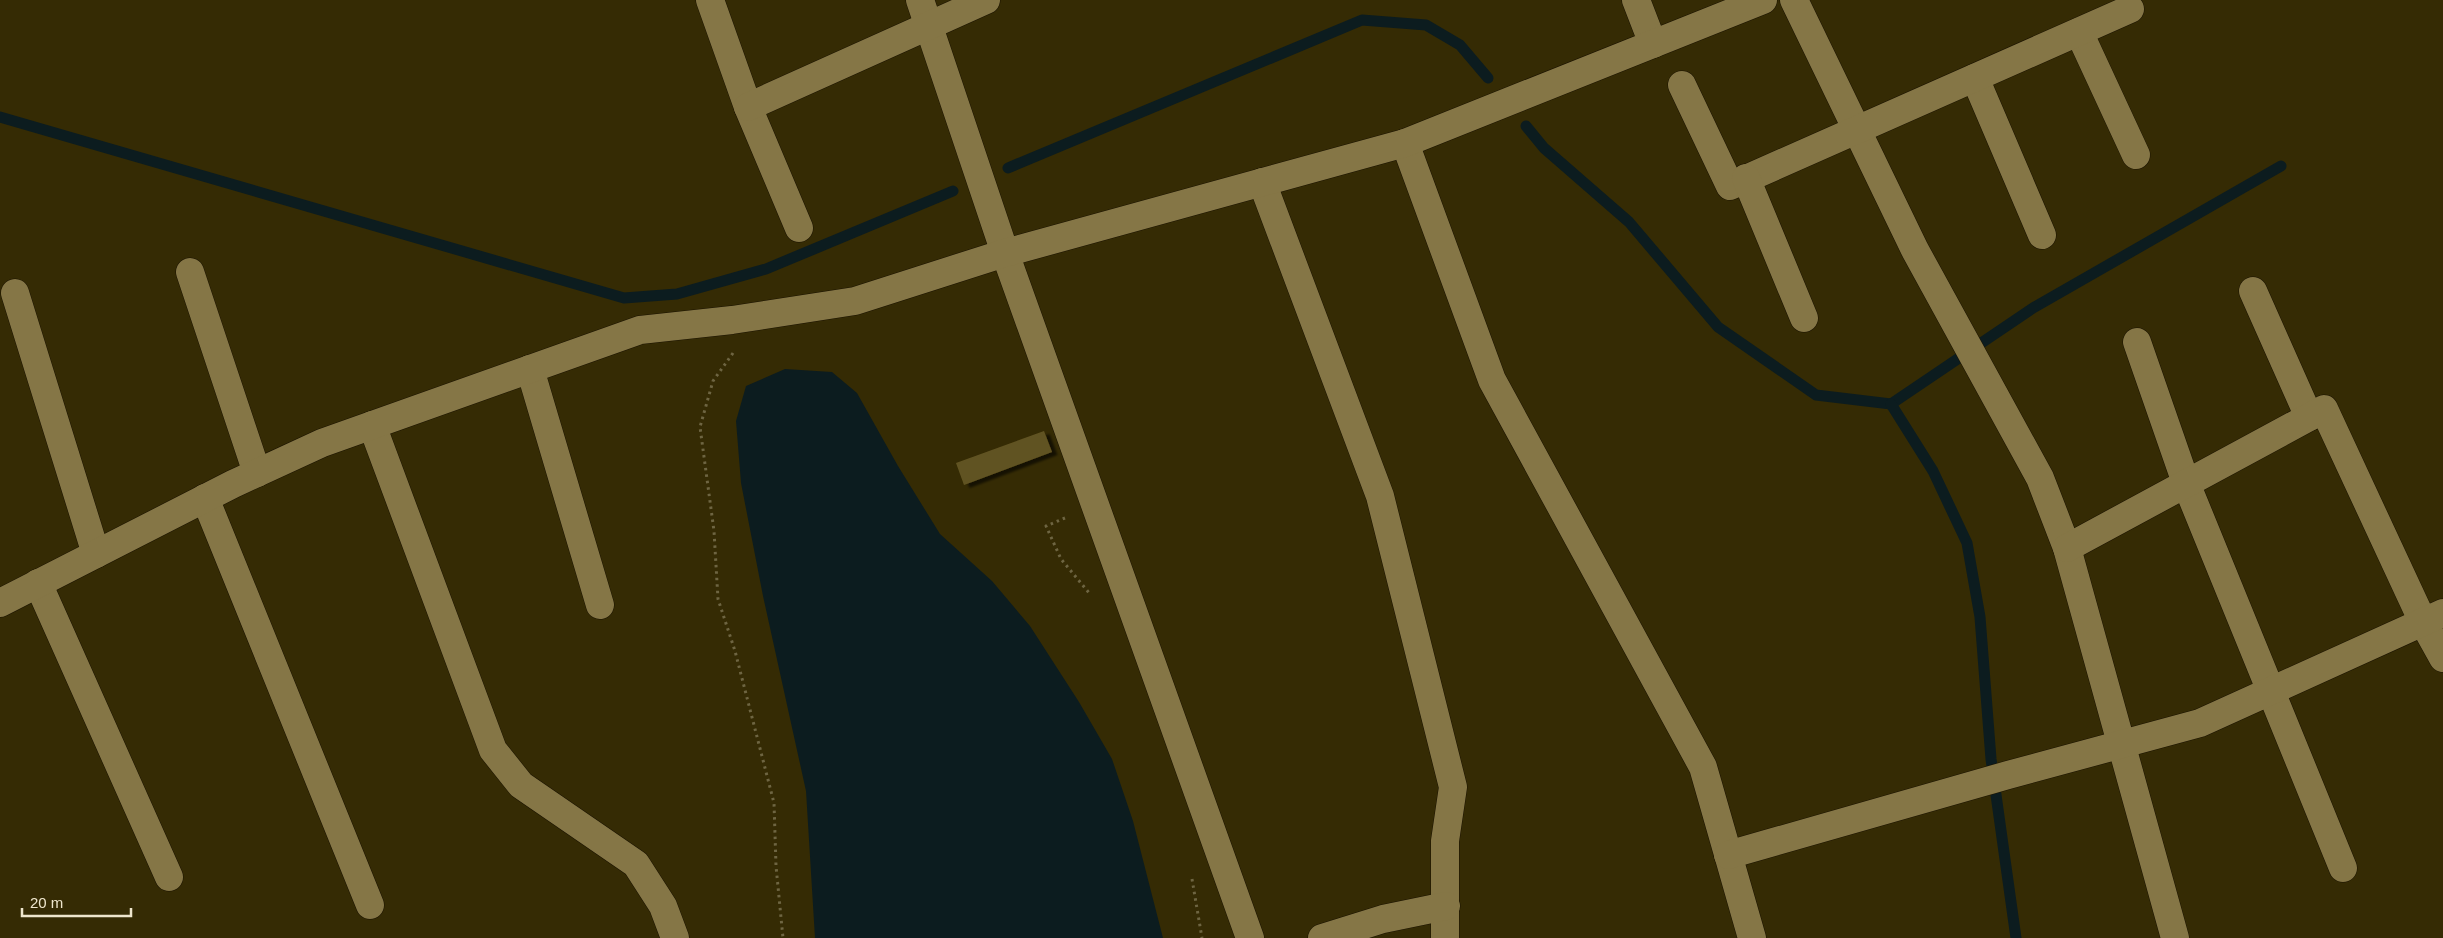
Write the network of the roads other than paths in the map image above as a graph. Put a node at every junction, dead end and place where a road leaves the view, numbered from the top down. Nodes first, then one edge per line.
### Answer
1 (710, 0) edge
2 (920, 0) edge
3 (986, 0) edge
4 (1636, 0) edge
5 (1762, 0) edge
6 (1794, 0) edge
7 (2130, 9) dead end
8 (929, 27) junction
9 (2079, 32) junction
10 (1654, 44) junction
11 (1975, 78) junction
12 (1682, 86) dead end
13 (748, 107) junction
14 (1857, 130) junction
15 (1405, 143) junction
16 (2136, 155) dead end
17 (1746, 178) junction
18 (1262, 182) junction
19 (799, 228) dead end
20 (2042, 235) dead end
21 (1005, 253) junction
22 (190, 272) dead end
23 (2253, 291) dead end
24 (15, 293) dead end
25 (1804, 318) dead end
26 (2137, 342) dead end
27 (530, 369) junction
28 (2309, 416) junction
29 (372, 425) junction
30 (257, 473) junction
31 (2186, 483) junction
32 (205, 498) junction
33 (2068, 548) junction
34 (96, 554) junction
35 (38, 583) junction
36 (0, 603) edge
37 (600, 605) dead end
38 (2433, 618) edge
39 (2443, 658) edge
40 (2269, 691) junction
41 (2121, 743) junction
42 (1728, 855) junction
43 (2343, 868) dead end
44 (169, 877) dead end
45 (370, 905) dead end
46 (1446, 906) junction
47 (675, 938) edge
48 (1250, 938) edge
49 (1322, 938) edge
50 (1446, 938) edge
51 (1752, 938) edge
52 (2174, 938) edge

1 - 13 street
2 - 8 street
3 - 8 street
4 - 10 street
5 - 10 street
6 - 14 street
7 - 9 street
8 - 13 street
8 - 21 street
9 - 11 street
9 - 16 street
10 - 15 street
11 - 14 street
11 - 20 street
12 - 17 street
13 - 19 street
14 - 17 street
14 - 33 street
15 - 18 street
15 - 42 street
17 - 25 street
18 - 21 street
18 - 46 street
21 - 27 street
21 - 48 street
22 - 30 street
23 - 28 street
24 - 34 street
26 - 31 street
27 - 29 street
27 - 37 street
28 - 31 street
28 - 38 street
29 - 30 street
29 - 47 street
30 - 32 street
31 - 33 street
31 - 40 street
32 - 34 street
32 - 45 street
33 - 41 street
34 - 35 street
35 - 36 street
35 - 44 street
38 - 39 street
38 - 40 street
40 - 41 street
40 - 43 street
41 - 42 street
41 - 52 street
42 - 51 street
46 - 49 street
46 - 50 street

